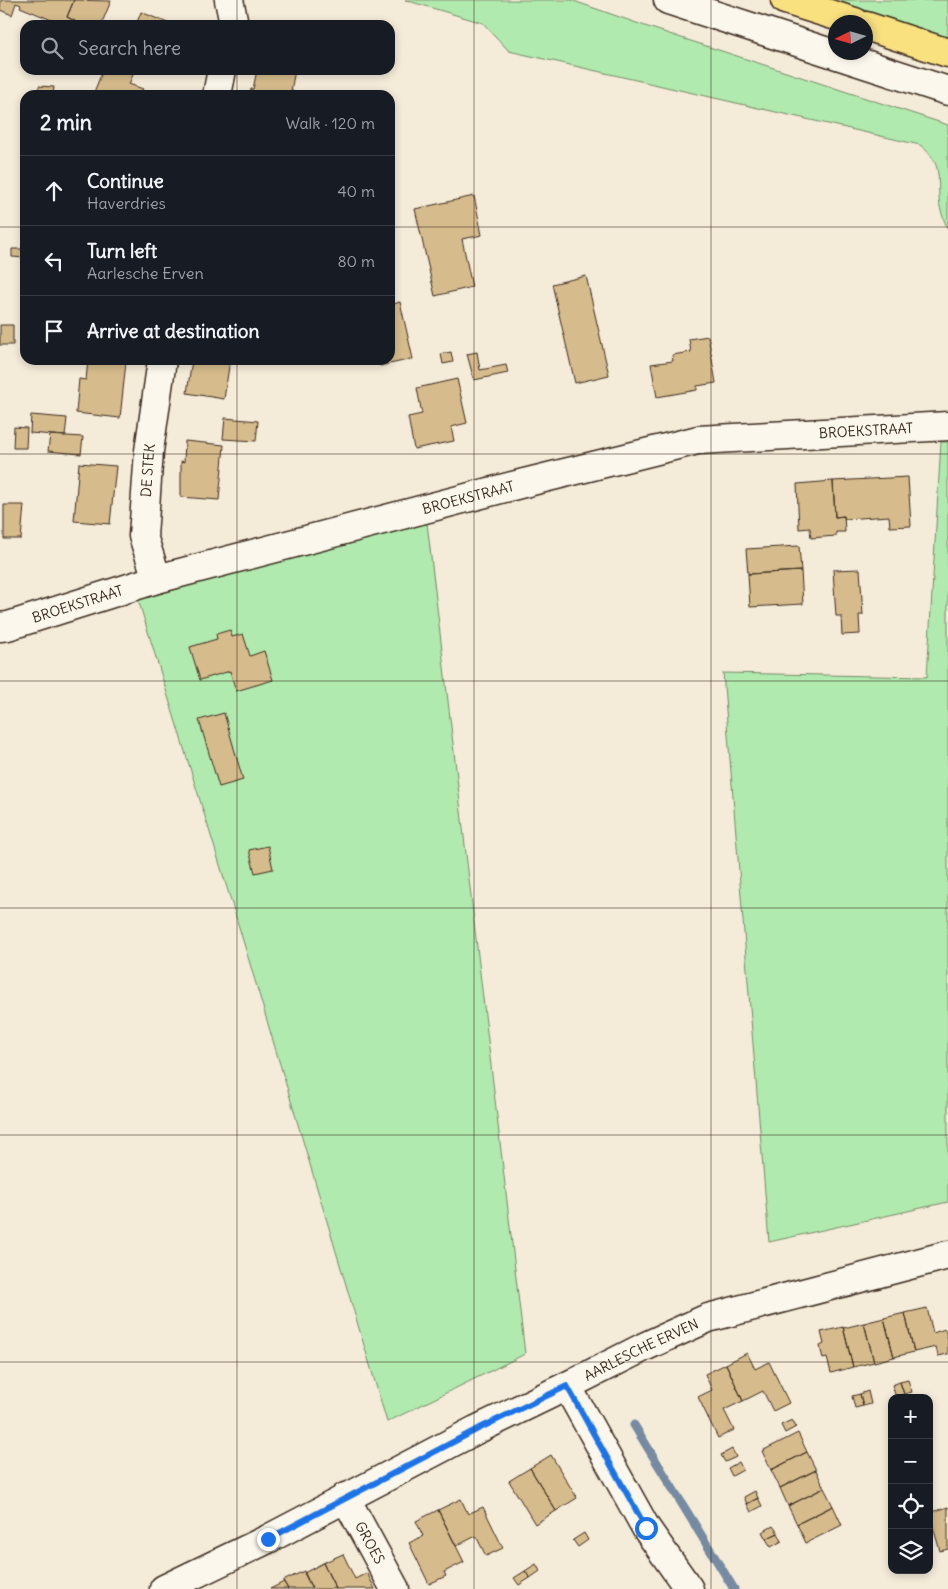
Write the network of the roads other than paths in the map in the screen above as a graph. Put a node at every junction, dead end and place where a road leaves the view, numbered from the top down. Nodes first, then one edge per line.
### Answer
1 (228, 0) edge
2 (668, 0) edge
3 (785, 0) edge
4 (833, 15) edge
5 (233, 20) edge
6 (873, 28) edge
7 (948, 53) edge
8 (221, 75) edge
9 (218, 90) edge
10 (948, 91) edge
11 (161, 365) edge
12 (948, 426) edge
13 (157, 579) junction
14 (0, 626) edge
15 (948, 1255) edge
16 (567, 1386) junction
17 (344, 1497) junction
18 (164, 1589) edge
19 (395, 1589) edge
20 (689, 1589) edge

1 - 5 street
2 - 10 street
3 - 4 main road
6 - 7 main road
8 - 9 street
11 - 13 street, DE STEK
12 - 13 street, BROEKSTRAAT
13 - 14 street, BROEKSTRAAT
15 - 16 street, AARLESCHE ERVEN
16 - 17 street, AARLESCHE ERVEN
16 - 20 street
17 - 18 street, AARLESCHE ERVEN
17 - 19 street, GROES

